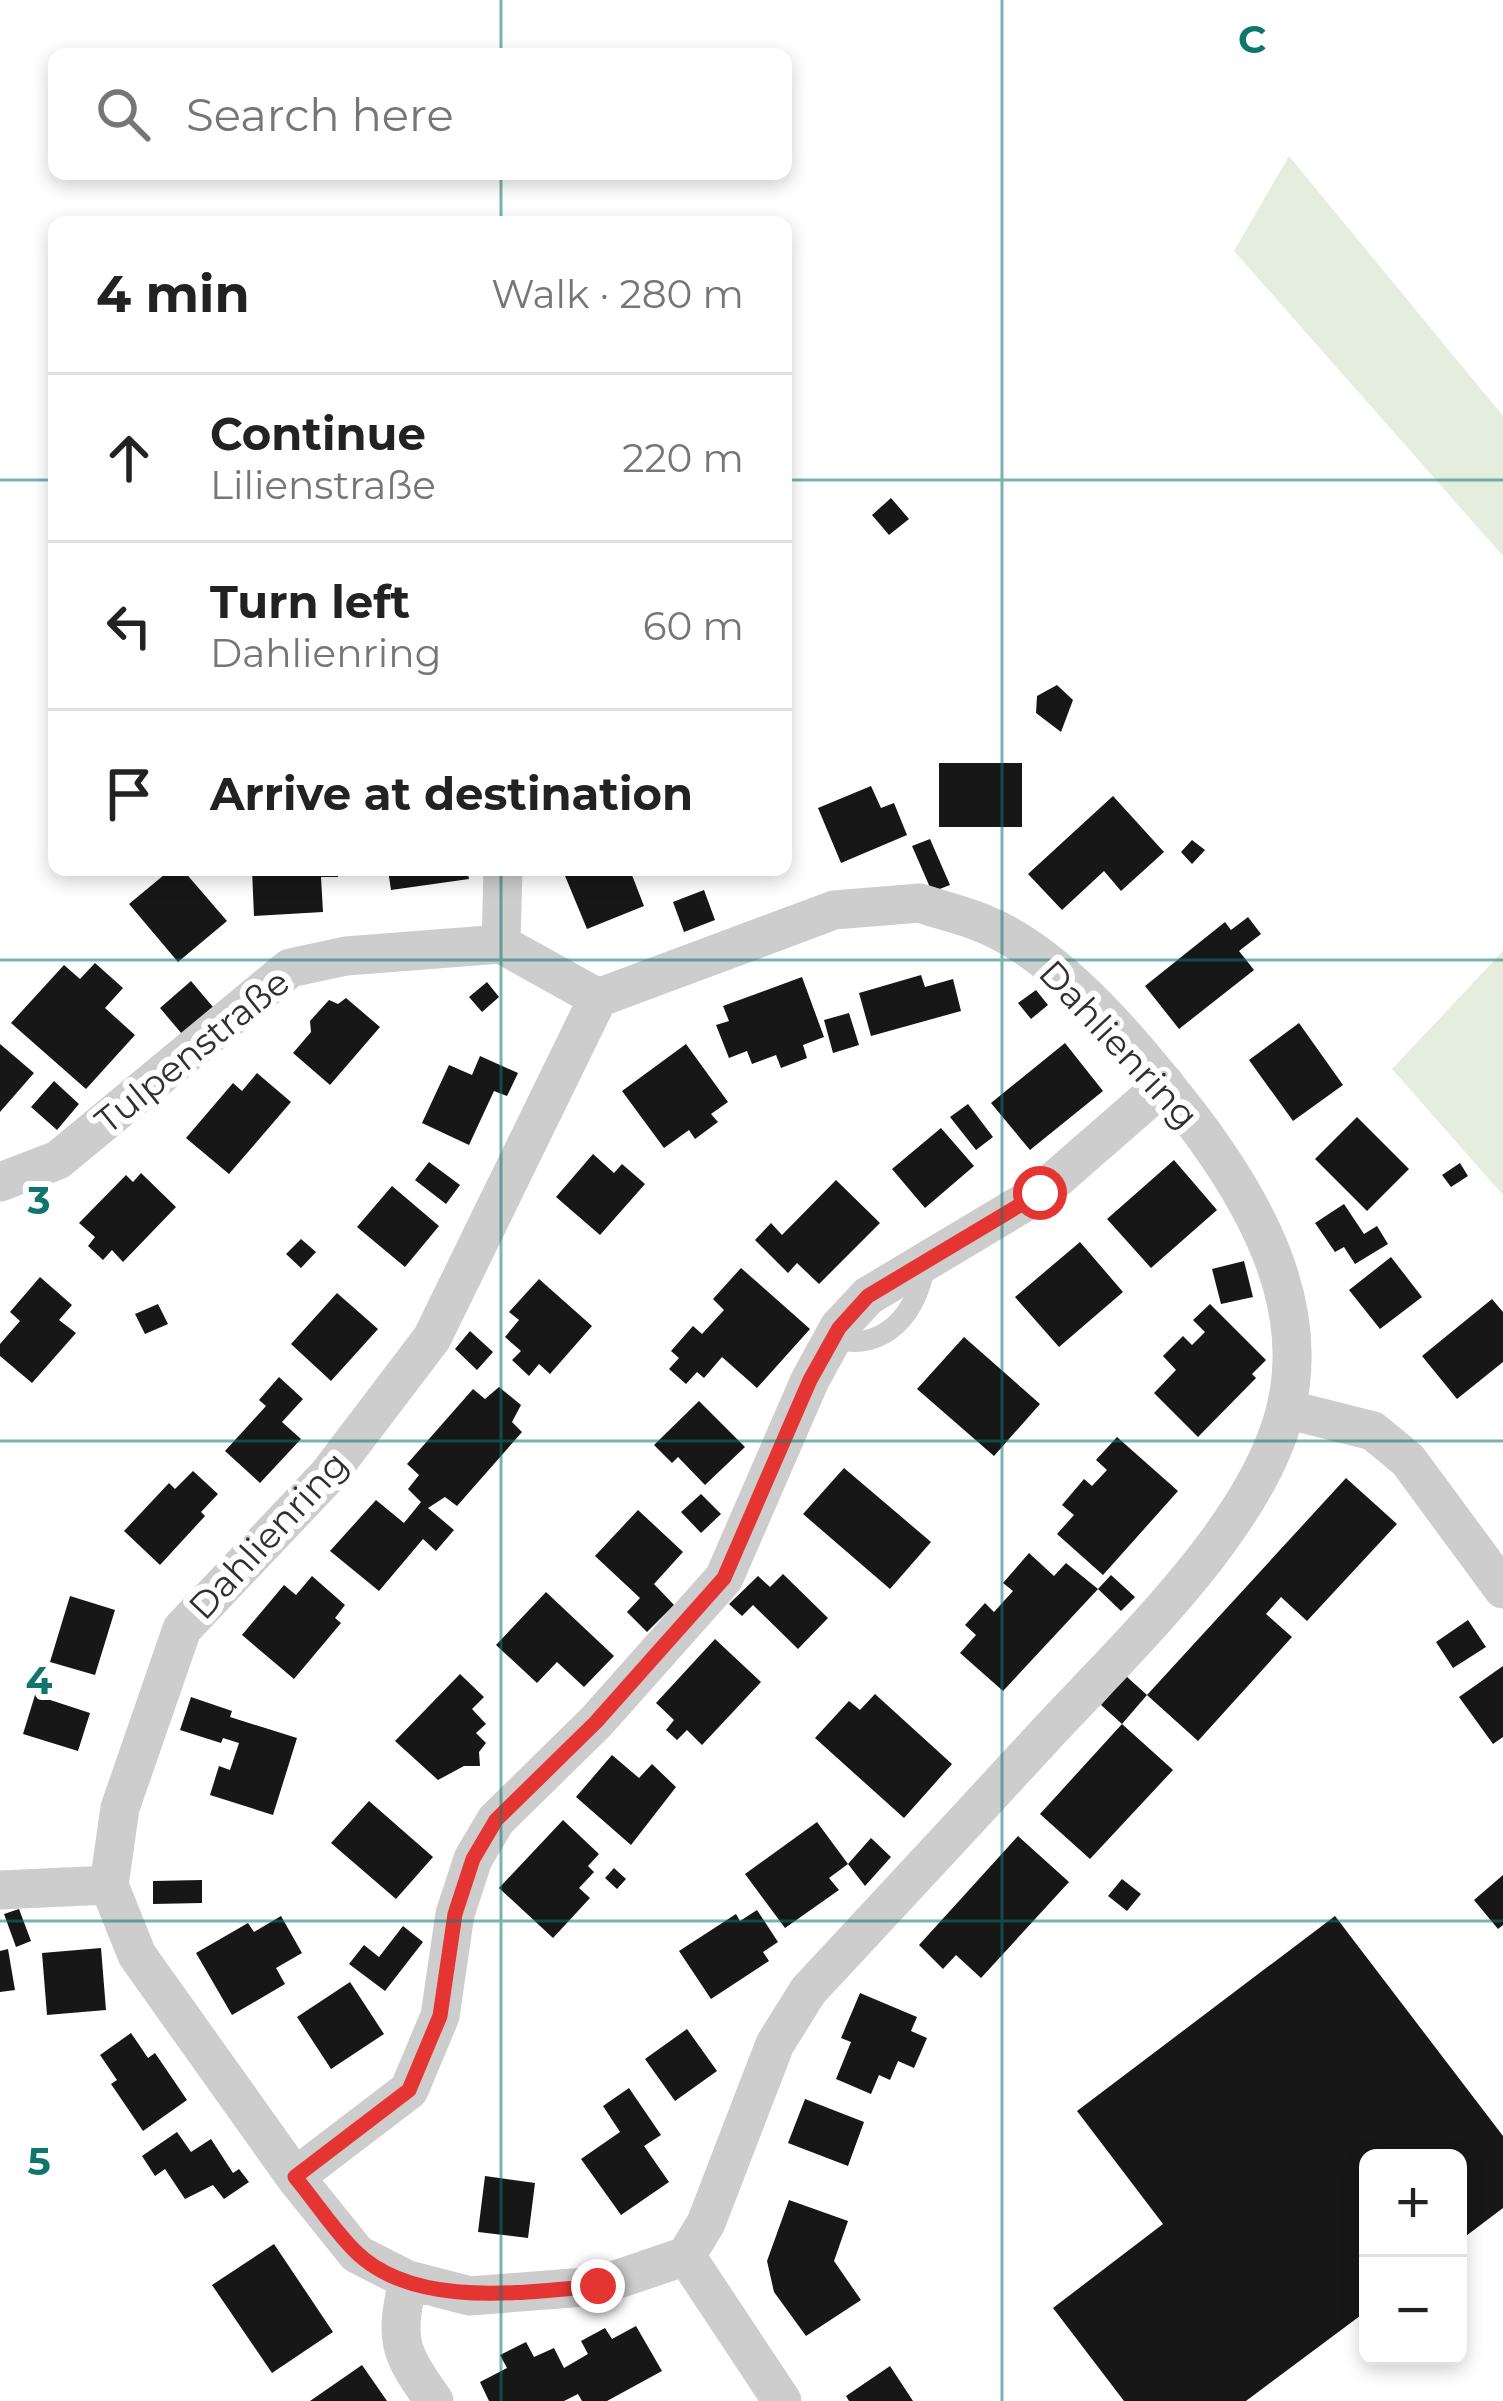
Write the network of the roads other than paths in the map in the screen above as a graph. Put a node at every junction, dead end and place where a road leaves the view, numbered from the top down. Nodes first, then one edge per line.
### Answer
1 (503, 876) edge
2 (501, 944) junction
3 (598, 998) junction
4 (1165, 1084) junction
5 (0, 1182) edge
6 (1286, 1409) junction
7 (1503, 1589) edge
8 (109, 1885) junction
9 (0, 1891) edge
10 (295, 2177) junction
11 (686, 2256) junction
12 (409, 2280) junction
13 (434, 2401) edge
14 (782, 2401) edge

1 - 2 street
2 - 3 street
2 - 5 street, Tulpenstraße
3 - 4 street, Dahlienring
3 - 8 street, Dahlienring
4 - 6 street, Dahlienring
4 - 10 street
6 - 7 street
6 - 11 street, Dahlienring
8 - 9 street
8 - 10 street
10 - 12 street
11 - 12 street
11 - 14 street
12 - 13 street

